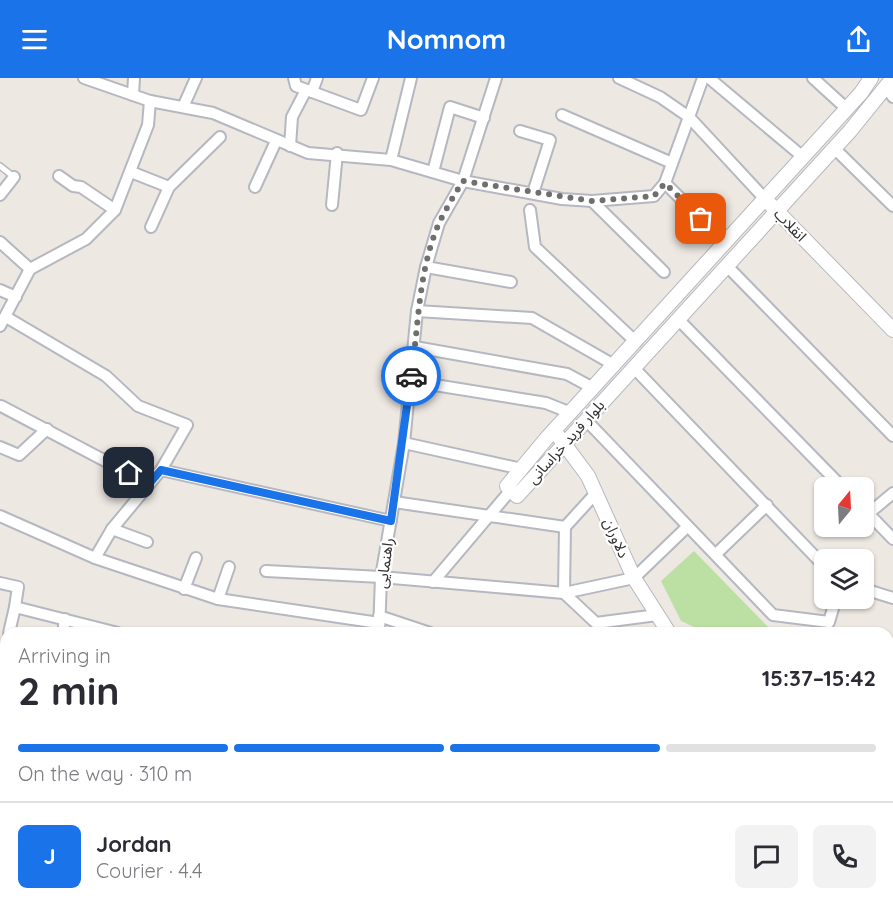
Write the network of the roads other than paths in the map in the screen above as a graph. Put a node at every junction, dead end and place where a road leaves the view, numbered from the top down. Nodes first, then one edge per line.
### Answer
1 (84, 78) edge
2 (134, 78) edge
3 (196, 78) edge
4 (294, 78) edge
5 (317, 78) edge
6 (373, 78) edge
7 (411, 78) edge
8 (496, 78) edge
9 (619, 78) edge
10 (703, 78) edge
11 (709, 78) edge
12 (813, 78) edge
13 (872, 78) edge
14 (891, 87) edge
15 (309, 91) junction
16 (133, 95) junction
17 (150, 101) junction
18 (183, 107) junction
19 (842, 114) junction
20 (562, 116) dead end
21 (689, 117) junction
22 (484, 118) junction
23 (520, 131) dead end
24 (850, 131) junction
25 (220, 137) dead end
26 (276, 141) junction
27 (290, 146) junction
28 (834, 148) junction
29 (337, 153) junction
30 (803, 157) junction
31 (391, 160) junction
32 (672, 163) junction
33 (0, 166) edge
34 (131, 172) junction
35 (433, 172) junction
36 (59, 176) dead end
37 (14, 177) joint
38 (463, 181) junction
39 (665, 183) junction
40 (168, 187) junction
41 (255, 187) dead end
42 (533, 193) junction
43 (0, 195) edge
44 (765, 199) junction
45 (592, 201) junction
46 (332, 205) dead end
47 (893, 206) edge
48 (115, 210) junction
49 (530, 210) dead end
50 (777, 211) junction
51 (701, 219) dead end
52 (151, 227) dead end
53 (0, 242) edge
54 (727, 266) junction
55 (426, 267) junction
56 (30, 269) junction
57 (664, 272) dead end
58 (511, 282) dead end
59 (0, 290) edge
60 (16, 297) junction
61 (417, 311) junction
62 (678, 320) junction
63 (3, 321) edge
64 (893, 330) edge
65 (636, 342) junction
66 (415, 347) junction
67 (614, 365) junction
68 (634, 368) junction
69 (410, 381) junction
70 (593, 388) junction
71 (1, 406) edge
72 (571, 413) junction
73 (586, 420) junction
74 (46, 429) junction
75 (554, 431) junction
76 (893, 436) edge
77 (404, 443) junction
78 (565, 443) junction
79 (0, 447) edge
80 (522, 469) junction
81 (161, 470) junction
82 (832, 477) edge
83 (149, 484) junction
84 (510, 491) junction
85 (596, 493) junction
86 (893, 493) edge
87 (394, 502) junction
88 (767, 505) junction
89 (874, 506) edge
90 (490, 515) junction
91 (0, 516) edge
92 (874, 520) edge
93 (391, 521) junction
94 (565, 527) junction
95 (687, 527) junction
96 (112, 530) junction
97 (893, 539) edge
98 (147, 542) dead end
99 (716, 554) junction
100 (814, 557) edge
101 (95, 558) junction
102 (196, 558) dead end
103 (229, 567) dead end
104 (266, 571) dead end
105 (381, 577) junction
106 (634, 578) junction
107 (0, 582) edge
108 (433, 582) junction
109 (184, 589) junction
110 (874, 592) edge
111 (564, 593) junction
112 (893, 598) edge
113 (218, 599) junction
114 (15, 607) junction
115 (833, 609) edge
116 (657, 615) junction
117 (65, 619) junction
118 (379, 624) edge
119 (10, 627) edge
120 (64, 627) edge
121 (95, 627) edge
122 (396, 627) edge
123 (665, 627) edge

1 - 16 street
2 - 16 street
3 - 18 street
4 - 15 street
5 - 15 street
6 - 15 street
7 - 31 street
8 - 22 street, راهنمایی
9 - 21 street, انقلاب
10 - 21 street
11 - 30 street
12 - 19 street
13 - 19 street, بلوار فرید خراسانی
14 - 24 street, بلوار فرید خراسانی
15 - 27 street
16 - 17 street
17 - 18 street
17 - 34 street
18 - 26 street
19 - 24 street
19 - 30 street, بلوار فرید خراسانی
20 - 32 street
21 - 32 street
21 - 44 street, انقلاب
22 - 35 street
22 - 38 street, راهنمایی
23 - 42 street
24 - 28 street, بلوار فرید خراسانی
25 - 40 street
26 - 27 street
26 - 41 street
27 - 29 street
28 - 47 street
28 - 50 street, بلوار فرید خراسانی
29 - 31 street
29 - 46 street
30 - 44 street, بلوار فرید خراسانی
31 - 35 street
32 - 39 street
33 - 37 lane
34 - 40 street
34 - 48 street
35 - 38 street
36 - 48 street
37 - 43 street
38 - 42 street
38 - 55 street, راهنمایی
39 - 45 street
39 - 51 street
40 - 52 street
42 - 45 street
44 - 50 street, انقلاب
44 - 65 street, بلوار فرید خراسانی
45 - 57 street
48 - 56 street
49 - 65 street
50 - 54 street, بلوار فرید خراسانی
50 - 64 street, انقلاب
53 - 56 street
54 - 62 street, بلوار فرید خراسانی
54 - 76 street
55 - 58 street
55 - 61 street, راهنمایی
56 - 60 street
59 - 60 street
60 - 63 street
61 - 66 street, راهنمایی
61 - 67 street
62 - 68 street, بلوار فرید خراسانی
62 - 82 street
63 - 81 street
65 - 67 street, بلوار فرید خراسانی
66 - 69 street, راهنمایی
66 - 70 street
67 - 70 street, بلوار فرید خراسانی
68 - 73 street, بلوار فرید خراسانی
68 - 88 street
69 - 72 street
69 - 77 street, راهنمایی
70 - 72 street, بلوار فرید خراسانی
71 - 74 street
72 - 75 street, بلوار فرید خراسانی
73 - 78 street, بلوار فرید خراسانی
73 - 95 street
74 - 79 street
74 - 83 street
75 - 78 street, دلاوران
75 - 80 street, بلوار فرید خراسانی
77 - 80 street
77 - 87 street, راهنمایی
78 - 84 street, بلوار فرید خراسانی
78 - 85 street, دلاوران
80 - 84 street, بلوار فرید خراسانی
81 - 83 street
81 - 93 street
83 - 96 street
84 - 90 street
85 - 94 street
85 - 106 street, دلاوران
86 - 89 street
87 - 90 street
87 - 93 street, راهنمایی
88 - 99 street
88 - 100 street
90 - 94 street
90 - 108 street
91 - 101 street
92 - 97 street
93 - 105 street, راهنمایی
94 - 111 street
95 - 99 street
95 - 106 street
96 - 98 street
96 - 101 street
99 - 115 street
101 - 109 street
102 - 109 street
103 - 113 street
104 - 105 street
105 - 108 street
105 - 118 street, راهنمایی
106 - 111 street
106 - 116 street, دلاوران
107 - 114 street
108 - 111 street
109 - 113 street
110 - 112 street
111 - 116 street
113 - 118 street
114 - 117 street
114 - 119 street
116 - 123 street, دلاوران
117 - 120 street
117 - 121 street
118 - 122 street

